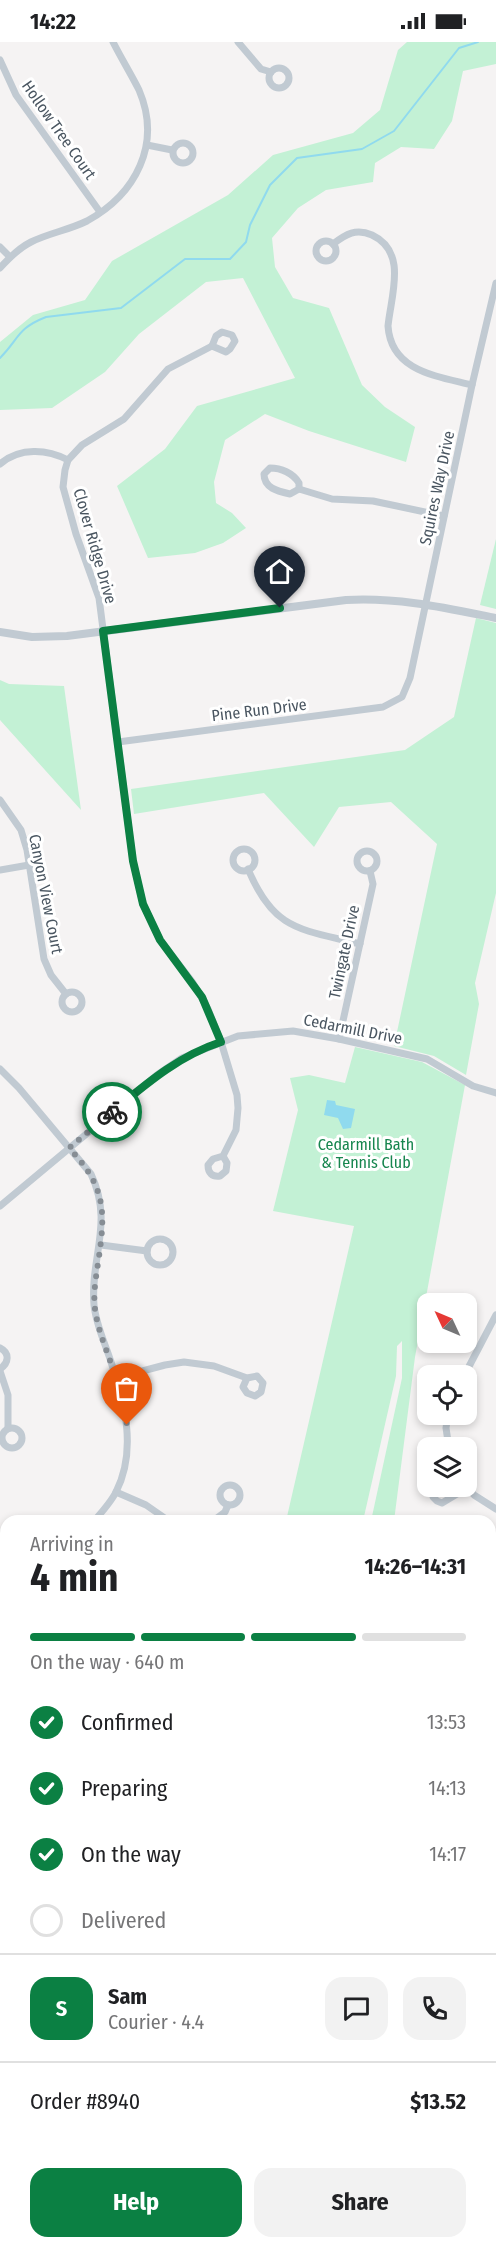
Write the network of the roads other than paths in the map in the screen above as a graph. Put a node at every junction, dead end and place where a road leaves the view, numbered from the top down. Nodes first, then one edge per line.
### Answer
1 (113, 42) edge
2 (238, 42) edge
3 (0, 60) edge
4 (271, 72) dead end
5 (147, 145) junction
6 (172, 150) dead end
7 (100, 212) junction
8 (333, 244) dead end
9 (0, 247) edge
10 (10, 257) junction
11 (0, 268) edge
12 (496, 283) edge
13 (212, 346) dead end
14 (472, 385) junction
15 (68, 460) junction
16 (0, 464) edge
17 (299, 489) junction
18 (444, 516) junction
19 (427, 604) junction
20 (496, 618) edge
21 (103, 631) junction
22 (0, 632) edge
23 (402, 697) joint
24 (118, 742) junction
25 (0, 800) edge
26 (29, 865) junction
27 (248, 869) dead end
28 (0, 870) edge
29 (370, 871) dead end
30 (360, 944) junction
31 (66, 994) dead end
32 (339, 1038) junction
33 (221, 1042) junction
34 (0, 1069) edge
35 (496, 1093) edge
36 (69, 1148) junction
37 (223, 1155) dead end
38 (0, 1206) edge
39 (101, 1245) junction
40 (147, 1251) dead end
41 (496, 1315) edge
42 (0, 1348) edge
43 (470, 1365) edge
44 (0, 1370) edge
45 (116, 1378) junction
46 (247, 1378) dead end
47 (8, 1428) junction
48 (1, 1442) edge
49 (116, 1492) junction
50 (477, 1495) edge
51 (433, 1497) edge
52 (451, 1497) edge
53 (228, 1505) dead end
54 (496, 1509) edge
55 (99, 1515) edge
56 (160, 1515) edge
57 (221, 1515) edge

1 - 5 street
2 - 4 street
3 - 7 street, Hollow Tree Court
5 - 6 street
5 - 7 street
7 - 10 street
8 - 14 street
9 - 10 street
10 - 11 street
12 - 14 street, Squires Way Drive
13 - 15 street
14 - 18 street, Squires Way Drive
15 - 16 street
15 - 21 street, Clover Ridge Drive
17 - 17 street
17 - 18 street
18 - 19 street, Squires Way Drive
19 - 20 street
19 - 21 street
19 - 23 street, Squires Way Drive
21 - 22 street
21 - 24 street, Clover Ridge Drive
23 - 24 street, Pine Run Drive
24 - 33 street, Clover Ridge Drive
25 - 26 street, Canyon View Court
26 - 28 street
26 - 31 street, Canyon View Court
27 - 30 street
29 - 30 street, Twingate Drive
30 - 32 street, Twingate Drive
32 - 33 street, Cedarmill Drive
32 - 35 street, Cedarmill Drive
33 - 36 street, Cedarmill Drive
33 - 37 street, Clover Ridge Drive
34 - 36 street
36 - 38 street, Cedarmill Drive
36 - 39 street
39 - 40 street
39 - 45 street
41 - 43 street
42 - 44 street
44 - 47 street
45 - 46 street
45 - 49 street
47 - 48 street
47 - 48 street
49 - 55 street
49 - 56 street
50 - 54 street
51 - 52 street
53 - 57 street

